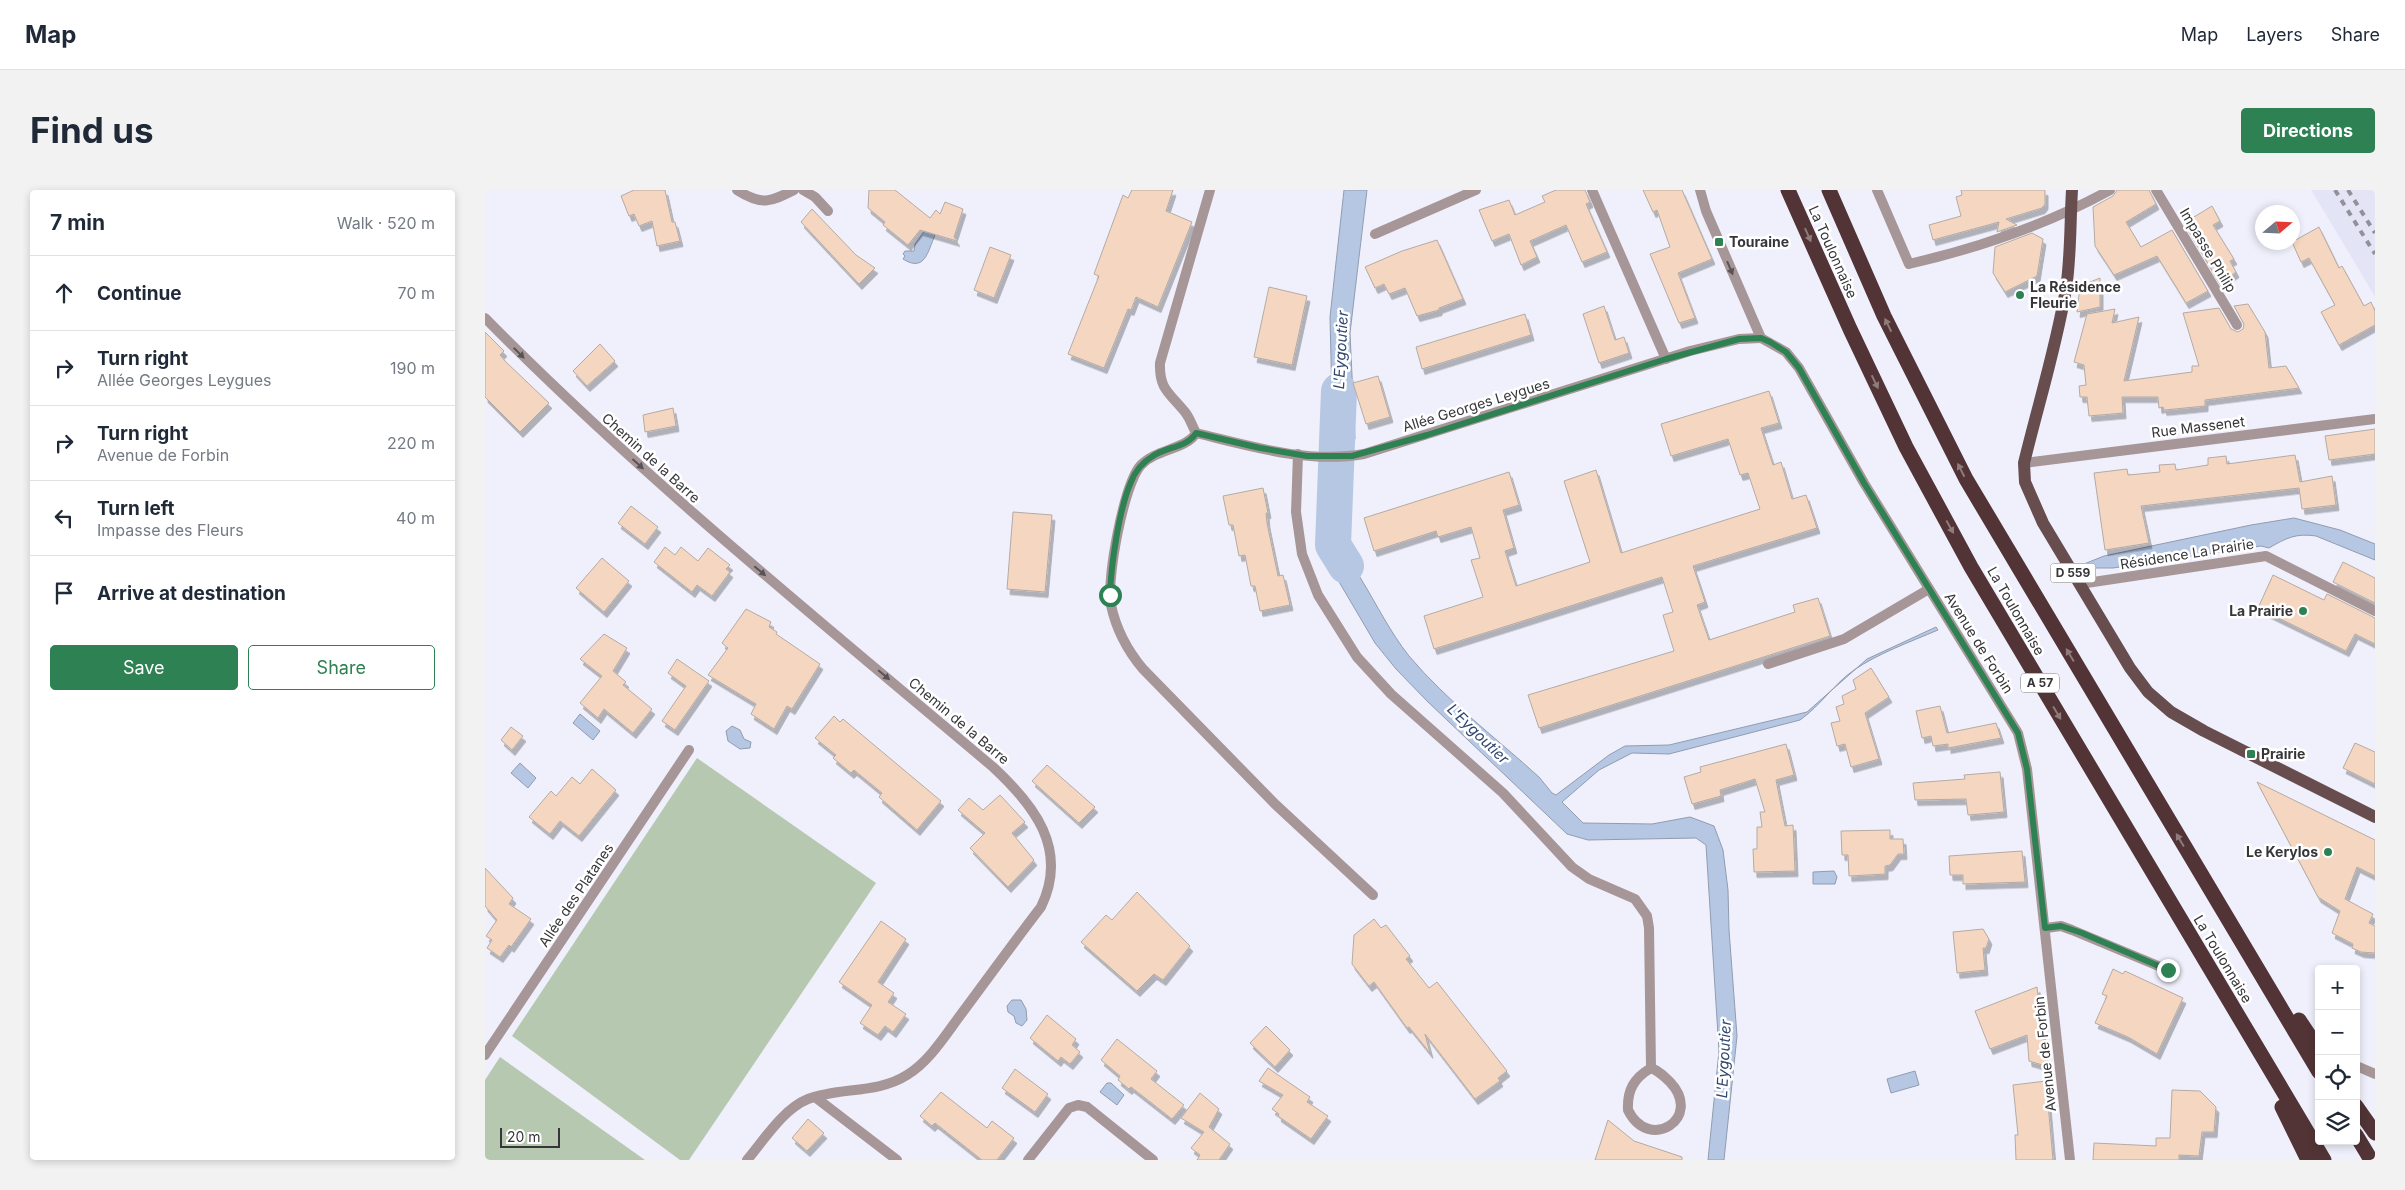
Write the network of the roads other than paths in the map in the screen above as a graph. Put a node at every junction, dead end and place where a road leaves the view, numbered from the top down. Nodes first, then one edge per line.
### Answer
1 (737, 190) edge
2 (794, 190) edge
3 (803, 190) edge
4 (1210, 190) edge
5 (1476, 190) edge
6 (1592, 190) edge
7 (1700, 190) edge
8 (1788, 190) edge
9 (1829, 190) edge
10 (1877, 190) edge
11 (2072, 190) edge
12 (2110, 190) edge
13 (2156, 190) edge
14 (828, 211) dead end
15 (2071, 211) junction
16 (1375, 234) dead end
17 (485, 318) edge
18 (2237, 324) dead end
19 (1761, 338) junction
20 (1666, 359) junction
21 (2375, 419) edge
22 (1196, 433) junction
23 (1298, 454) junction
24 (2024, 463) junction
25 (2080, 584) junction
26 (1929, 589) junction
27 (2375, 611) edge
28 (1768, 664) dead end
29 (689, 750) dead end
30 (2375, 817) edge
31 (2205, 882) junction
32 (1373, 895) dead end
33 (2045, 928) junction
34 (2168, 970) dead end
35 (2238, 1016) junction
36 (2315, 1044) edge
37 (485, 1056) edge
38 (2315, 1065) edge
39 (2360, 1067) edge
40 (1651, 1068) junction
41 (2375, 1074) edge
42 (815, 1097) junction
43 (2360, 1112) edge
44 (2375, 1133) edge
45 (2360, 1142) edge
46 (747, 1160) edge
47 (897, 1160) edge
48 (1027, 1160) edge
49 (1153, 1160) edge
50 (2070, 1160) edge
51 (2308, 1160) edge
52 (2324, 1160) edge
53 (2371, 1160) edge

1 - 2 street
3 - 14 street
4 - 22 street
5 - 16 street
6 - 20 street
7 -> 19 street
8 -> 35 highway, La Toulonnaise / A 57
31 -> 9 highway, La Toulonnaise / A 57
10 - 15 street
11 - 15 main road, D 559
12 - 15 street
13 - 18 street, Impasse Philip
15 - 24 main road, D 559
17 -> 42 street, Chemin de la Barre
19 - 20 street, Allée Georges Leygues
19 - 26 street, Avenue de Forbin
20 - 23 street, Allée Georges Leygues
21 - 24 street, Rue Massenet
22 - 23 street, Allée Georges Leygues
22 - 32 street
23 - 40 street
24 - 25 main road, D 559
25 - 27 street, Résidence La Prairie
25 - 30 main road, D 559
26 - 28 street
26 - 33 street, Avenue de Forbin
29 - 37 street, Allée des Platanes
31 - 36 highway
31 - 38 highway, La Toulonnaise / A 57
33 - 34 street
33 - 50 street, Avenue de Forbin
35 - 51 highway
35 - 52 highway, La Toulonnaise / A 57
39 - 41 street
40 - 40 street
42 - 46 street, Chemin de la Barre
42 - 47 street
43 - 44 highway
45 - 53 highway
48 - 49 street

